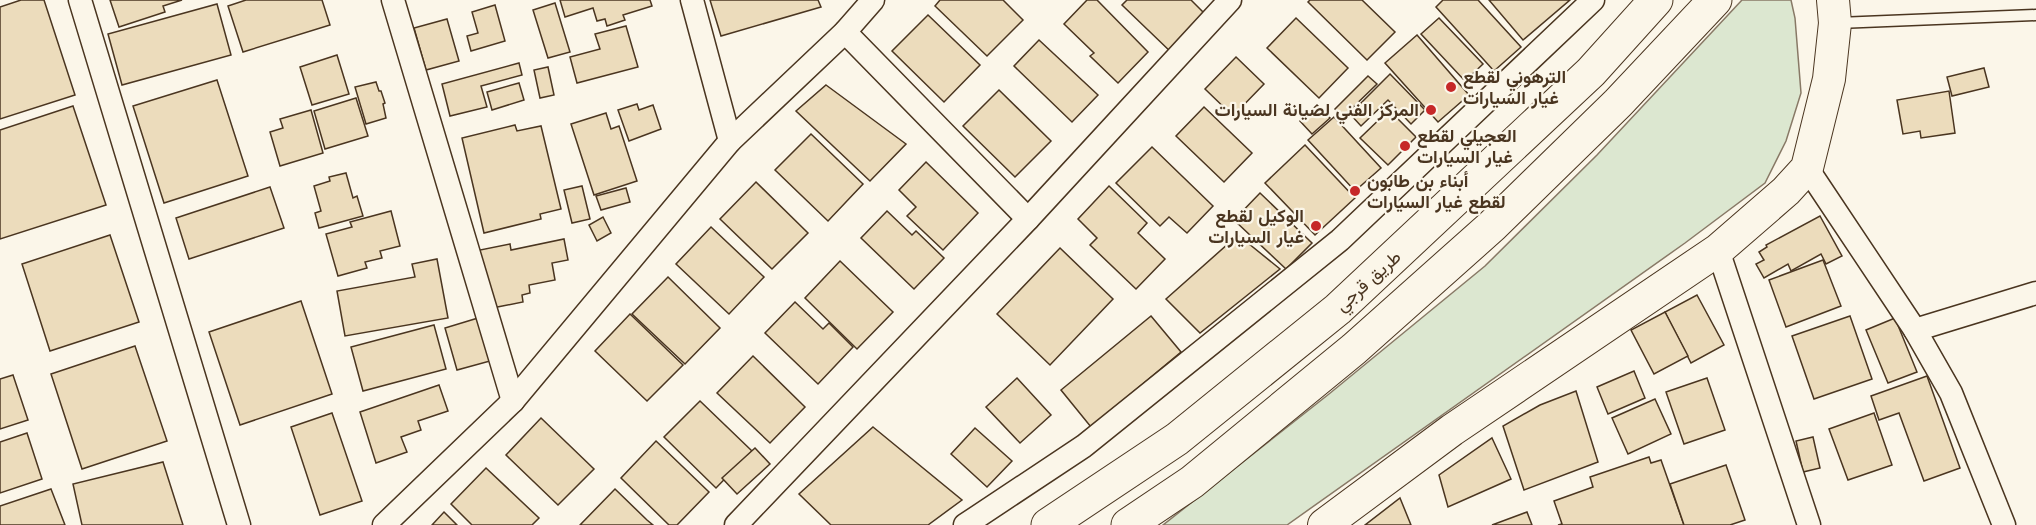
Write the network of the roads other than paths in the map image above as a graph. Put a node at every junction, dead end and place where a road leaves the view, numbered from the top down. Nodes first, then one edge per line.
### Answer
1 (80, 0) edge
2 (393, 0) edge
3 (692, 0) edge
4 (873, 0) edge
5 (1230, 0) edge
6 (1593, 0) edge
7 (1656, 0) edge
8 (1715, 0) edge
9 (1834, 12) edge
10 (2036, 15) edge
11 (845, 32) junction
12 (730, 141) junction
13 (1807, 168) junction
14 (1028, 219) junction
15 (1718, 250) junction
16 (2036, 293) edge
17 (1916, 330) junction
18 (513, 401) junction
19 (239, 525) edge
20 (384, 525) edge
21 (736, 525) edge
22 (965, 525) edge
23 (1048, 525) edge
24 (1128, 525) edge
25 (1324, 525) edge
26 (1809, 525) edge
27 (2004, 525) edge

1 - 19 street
2 - 18 street
3 - 12 street
4 - 11 street
5 - 14 street
6 - 22 street
7 - 23 highway, طريق قرجي
8 - 24 highway
9 - 10 lane
9 - 13 main road
11 - 12 street
11 - 14 street
12 - 18 street
13 - 15 main road
13 - 17 street
14 - 21 street
15 - 25 main road
15 - 26 street
16 - 17 street
17 - 27 street
18 - 20 street

